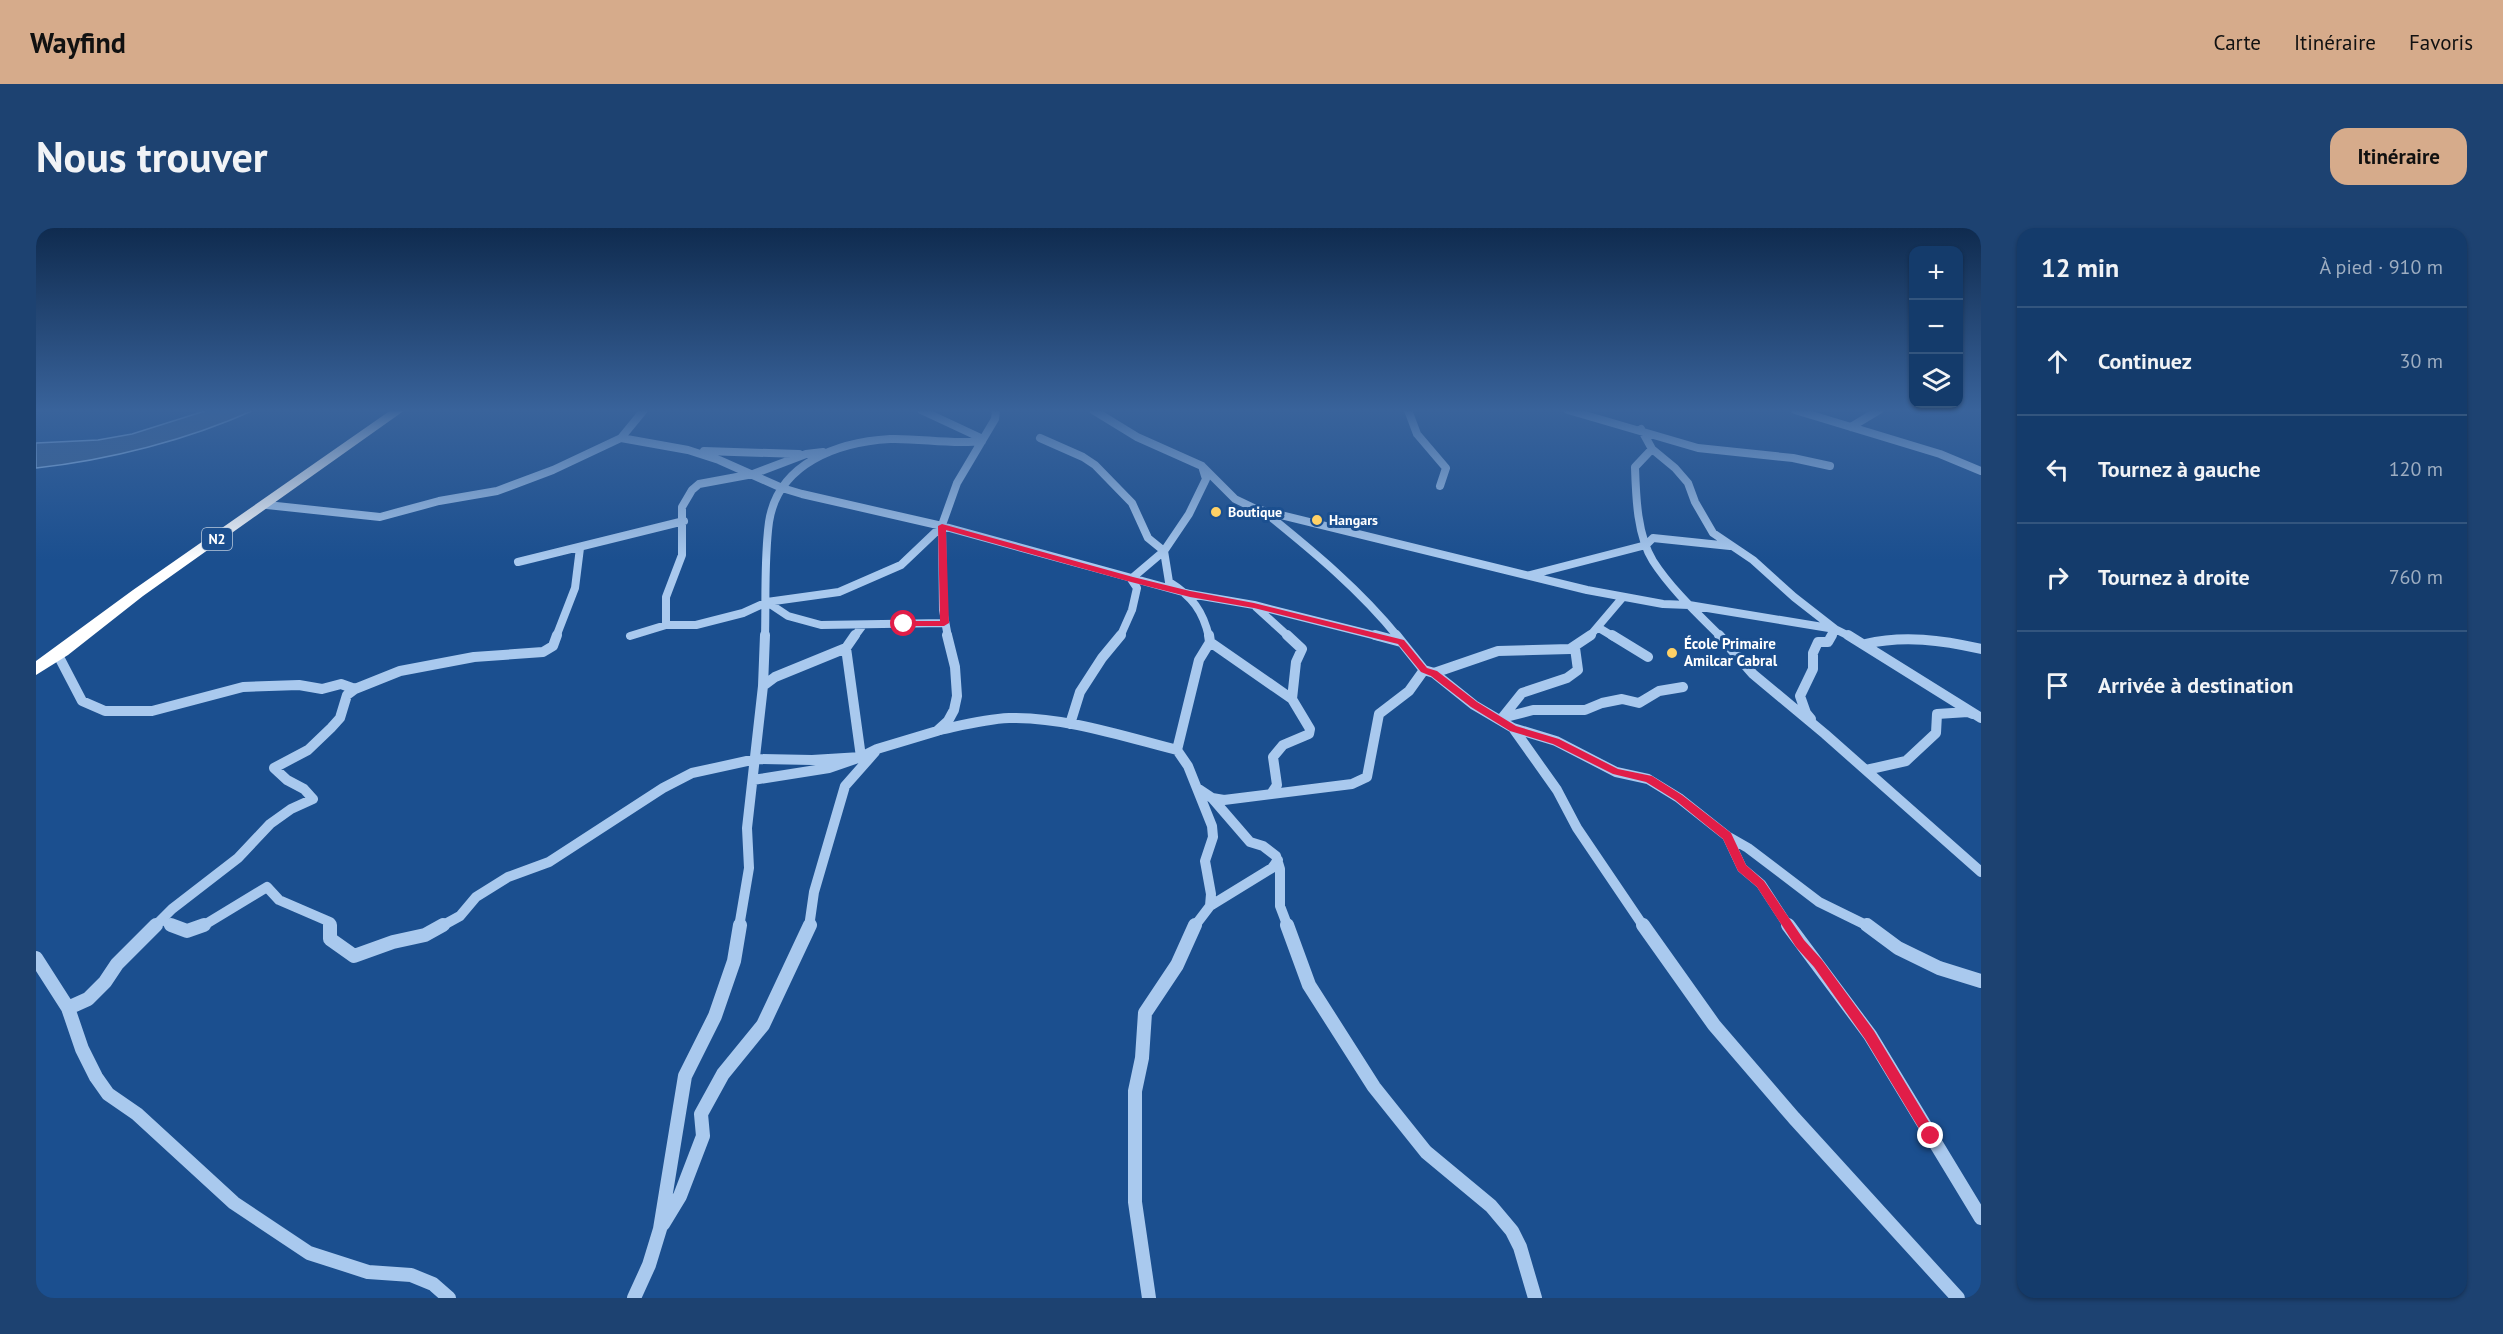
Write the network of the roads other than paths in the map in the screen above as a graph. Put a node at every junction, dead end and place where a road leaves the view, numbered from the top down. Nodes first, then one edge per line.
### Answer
1 (330, 460) edge
2 (573, 460) edge
3 (715, 460) edge
4 (790, 460) edge
5 (814, 460) edge
6 (971, 460) edge
7 (1087, 460) edge
8 (1188, 460) edge
9 (1439, 460) edge
10 (1641, 460) edge
11 (1665, 460) edge
12 (1802, 460) edge
13 (1957, 460) edge
14 (1202, 466) junction
15 (1830, 466) dead end
16 (1981, 471) edge
17 (753, 474) junction
18 (1440, 486) dead end
19 (782, 488) junction
20 (267, 505) junction
21 (1264, 512) junction
22 (684, 521) junction
23 (942, 526) junction
24 (1646, 545) junction
25 (1732, 547) junction
26 (580, 548) junction
27 (1164, 551) junction
28 (518, 562) dead end
29 (1527, 575) junction
30 (1131, 579) junction
31 (1190, 594) junction
32 (1623, 597) junction
33 (767, 602) junction
34 (1254, 605) junction
35 (1689, 605) junction
36 (944, 623) junction
37 (666, 625) junction
38 (863, 625) junction
39 (1599, 628) junction
40 (1835, 628) junction
41 (630, 636) dead end
42 (1210, 642) junction
43 (1401, 642) junction
44 (1865, 644) junction
45 (846, 648) junction
46 (1575, 648) junction
47 (1981, 649) edge
48 (58, 655) junction
49 (1648, 657) dead end
50 (36, 669) edge
51 (1429, 672) junction
52 (763, 686) junction
53 (1683, 687) dead end
54 (355, 689) junction
55 (1292, 699) junction
56 (1502, 718) junction
57 (1070, 724) junction
58 (1513, 728) junction
59 (937, 730) junction
60 (1825, 734) junction
61 (877, 749) junction
62 (1177, 750) junction
63 (861, 757) junction
64 (756, 759) junction
65 (1866, 771) junction
66 (753, 780) junction
67 (1197, 788) junction
68 (1271, 794) junction
69 (1212, 798) junction
70 (1727, 836) junction
71 (1278, 860) junction
72 (1981, 872) edge
73 (1210, 906) junction
74 (163, 919) junction
75 (36, 958) edge
76 (1981, 981) edge
77 (68, 1008) junction
78 (1981, 1218) edge
79 (660, 1229) junction
80 (449, 1298) edge
81 (634, 1298) edge
82 (1149, 1298) edge
83 (1535, 1298) edge
84 (1958, 1298) edge

1 - 20 highway, N2
2 - 20 street
3 - 17 street
4 - 17 street
5 - 19 street
6 - 23 street
7 - 27 street
8 - 14 street
9 - 18 street
10 - 24 street
11 - 25 street
12 - 15 street
13 - 16 street
14 - 21 street
14 - 27 street
17 - 19 street
17 - 22 street
19 - 23 street
19 - 33 street
20 - 48 highway, N2
21 - 29 street
21 - 43 street
22 - 26 street
22 - 37 street
23 - 30 street
23 - 33 street
23 - 36 street
24 - 25 street
24 - 29 street
24 - 35 street
25 - 40 street
26 - 28 street
26 - 54 street
27 - 30 street
27 - 31 street
29 - 32 street
30 - 31 street
30 - 57 street
31 - 34 street
31 - 42 street
32 - 35 street
32 - 39 street
33 - 37 street
33 - 38 street
33 - 52 street
34 - 43 street
34 - 55 street
35 - 40 street
35 - 60 street
36 - 38 street
36 - 59 street
37 - 41 street
38 - 45 street
39 - 46 street
39 - 49 street
40 - 44 street
40 - 60 street
42 - 55 street
42 - 62 street
43 - 51 street
44 - 47 street
44 - 65 street
45 - 52 street
45 - 63 street
46 - 51 street
46 - 56 street
48 - 50 highway, N2
48 - 54 street
51 - 58 street
51 - 68 street
52 - 64 street
53 - 56 street
54 - 74 street
55 - 68 street
56 - 58 street
57 - 59 street
57 - 62 street
58 - 70 street
58 - 84 street
59 - 61 street
60 - 65 street
61 - 63 street
61 - 79 street
62 - 67 street
63 - 64 street
63 - 66 street
64 - 66 street
64 - 74 street
65 - 72 street
66 - 79 street
67 - 69 street
67 - 73 street
68 - 69 street
69 - 71 street
70 - 76 street
70 - 78 street
71 - 73 street
71 - 83 street
73 - 82 street
74 - 77 street
75 - 77 street
77 - 80 street
79 - 81 street

